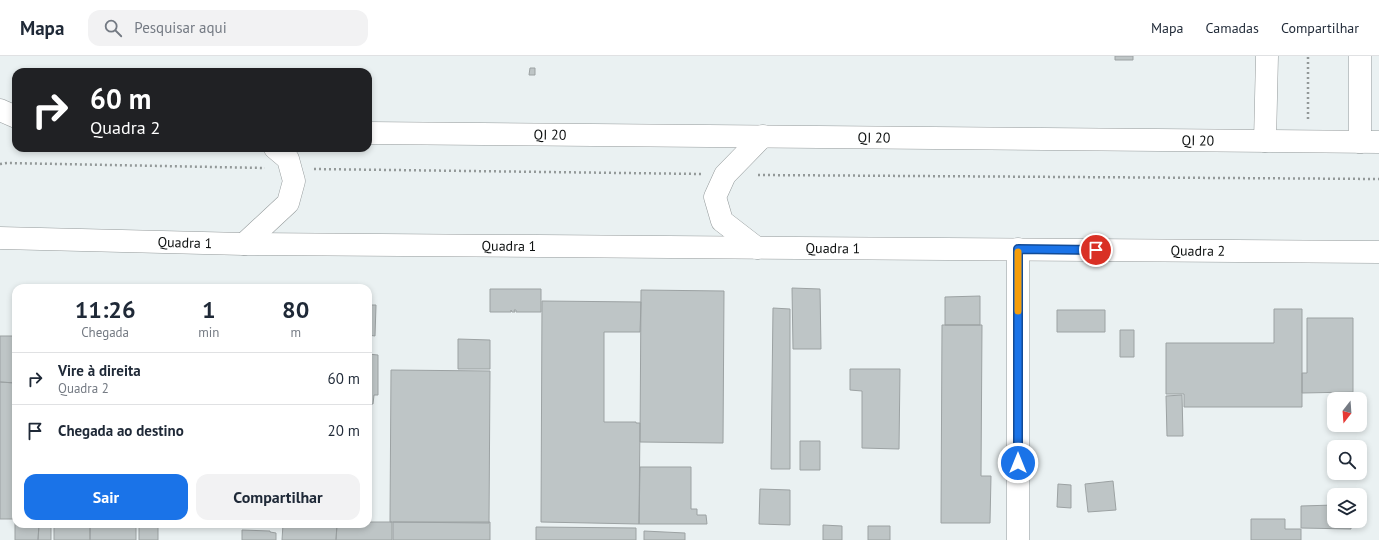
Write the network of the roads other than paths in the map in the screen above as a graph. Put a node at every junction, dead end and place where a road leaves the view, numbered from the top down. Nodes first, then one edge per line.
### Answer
1 (1267, 56) edge
2 (1360, 56) edge
3 (0, 110) edge
4 (12, 115) edge
5 (0, 122) edge
6 (12, 122) edge
7 (372, 133) edge
8 (763, 136) junction
9 (1265, 141) junction
10 (1370, 142) edge
11 (280, 152) edge
12 (0, 238) edge
13 (244, 244) junction
14 (757, 248) junction
15 (1018, 249) junction
16 (1379, 252) edge
17 (1018, 540) edge

1 - 9 street
2 - 10 street
3 - 4 street
5 - 6 street
7 - 8 street, QI 20
8 - 9 street, QI 20
8 - 14 street
9 - 10 street, QI 20
11 - 13 street
12 - 13 street, Quadra 1
13 - 14 street, Quadra 1
14 - 15 street, Quadra 1
15 - 16 street, Quadra 2
15 - 17 street

